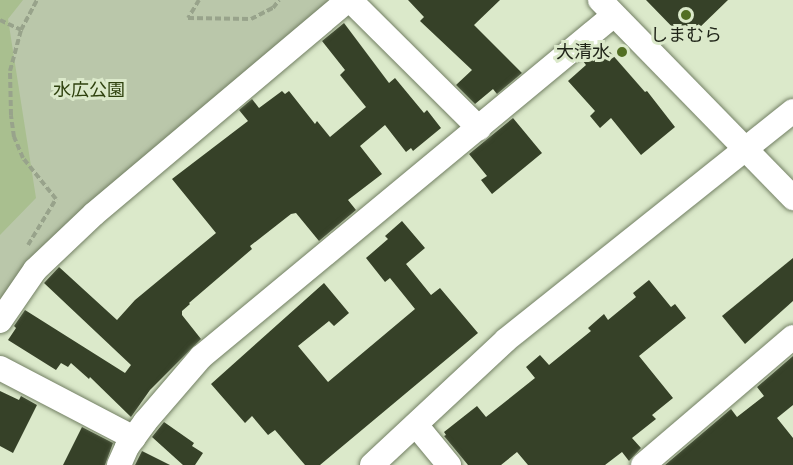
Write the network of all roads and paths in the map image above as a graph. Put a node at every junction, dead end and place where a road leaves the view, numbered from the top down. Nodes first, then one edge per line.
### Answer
1 (37, 0) edge
2 (199, 0) edge
3 (279, 0) edge
4 (349, 0) edge
5 (607, 8) edge
6 (0, 20) edge
7 (21, 30) junction
8 (793, 111) edge
9 (478, 128) junction
10 (745, 149) junction
11 (793, 198) edge
12 (26, 247) dead end
13 (0, 321) edge
14 (793, 337) edge
15 (0, 368) edge
16 (416, 425) junction
17 (134, 438) junction
18 (118, 465) edge
19 (372, 465) edge
20 (448, 465) edge
21 (643, 465) edge

1 - 7 path
2 - 3 path
4 - 9 street
4 - 13 street
5 - 9 street
5 - 10 street
6 - 7 path
7 - 12 path
8 - 10 street
9 - 17 street
10 - 11 street
10 - 16 street
14 - 21 street
15 - 17 street
16 - 19 street
16 - 20 street
17 - 18 street

